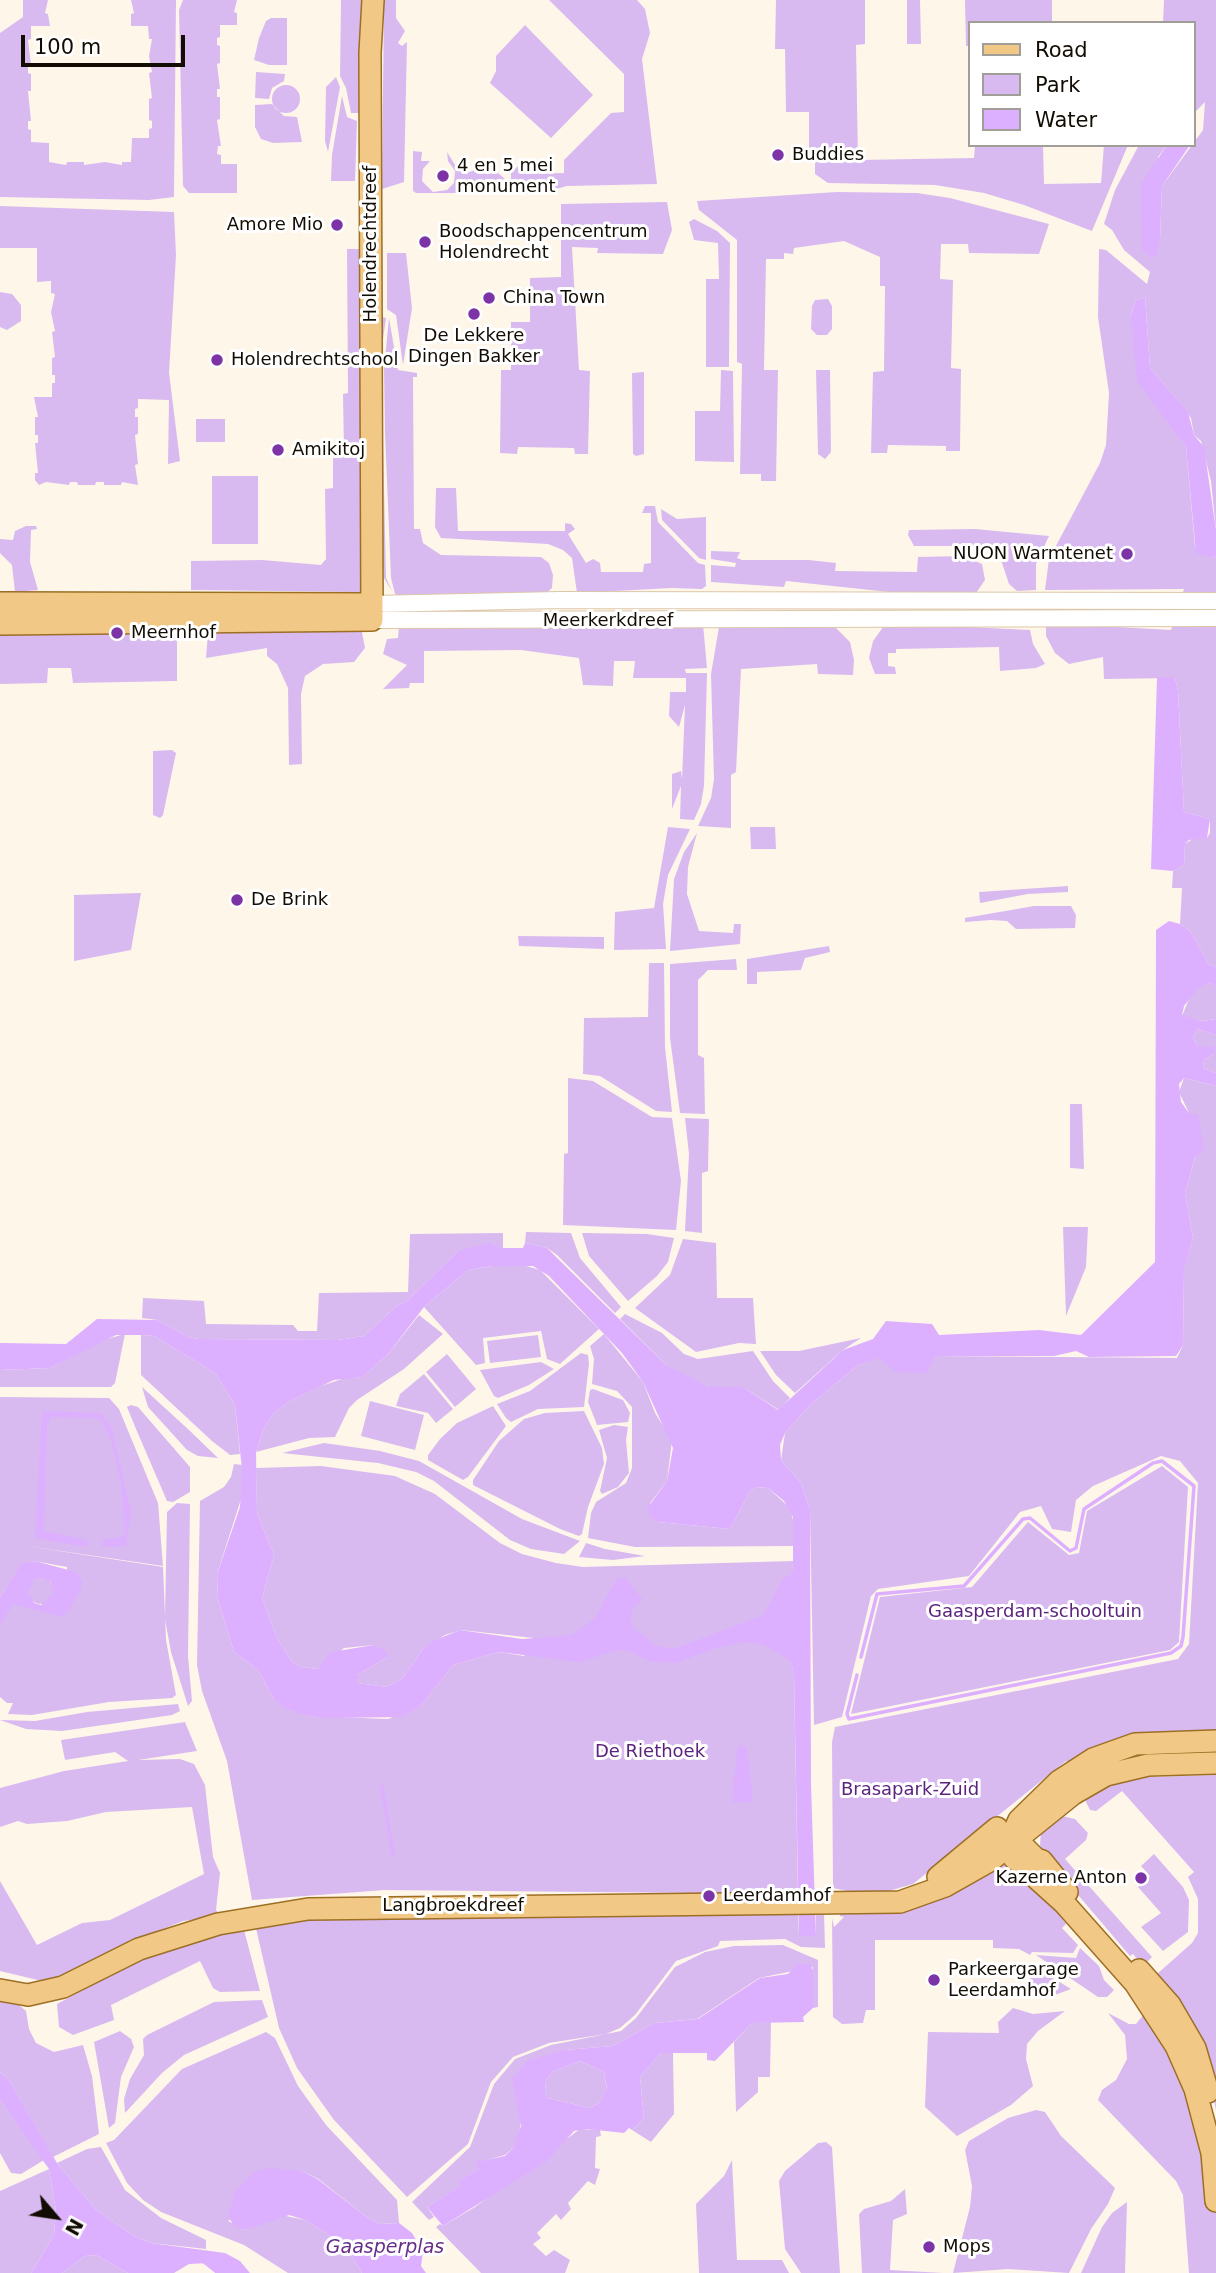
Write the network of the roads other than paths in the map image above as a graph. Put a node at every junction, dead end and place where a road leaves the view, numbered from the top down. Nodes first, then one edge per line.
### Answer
1 (366, 0) edge
2 (373, 0) edge
3 (370, 53) junction
4 (1216, 601) edge
5 (0, 603) edge
6 (372, 612) junction
7 (1216, 618) edge
8 (0, 624) edge
9 (1216, 1741) edge
10 (1216, 1763) edge
11 (1055, 1784) junction
12 (1035, 1826) junction
13 (986, 1838) junction
14 (1014, 1847) junction
15 (1042, 1861) junction
16 (882, 1902) junction
17 (0, 1979) edge
18 (0, 1990) edge
19 (39, 1992) junction
20 (1212, 2153) junction
21 (1216, 2201) edge

1 - 3 main road, Holendrechtdreef
2 - 3 main road, Holendrechtdreef
3 - 6 main road, Holendrechtdreef
4 - 6 street, Meerkerkdreef
5 - 6 main road, Meerkerkdreef
6 - 7 street, Meerkerkdreef
6 - 8 main road, Meerkerkdreef
9 - 11 main road
10 - 12 main road
11 - 13 main road, Langbroekdreef
11 - 14 main road
12 - 14 main road
12 - 15 main road
13 - 14 main road
13 - 16 main road, Langbroekdreef
14 - 15 main road
14 - 16 main road, Langbroekdreef
14 - 20 main road
15 - 20 main road
16 - 19 main road, Langbroekdreef
17 - 19 main road
18 - 19 main road, Langbroekdreef
20 - 21 main road

